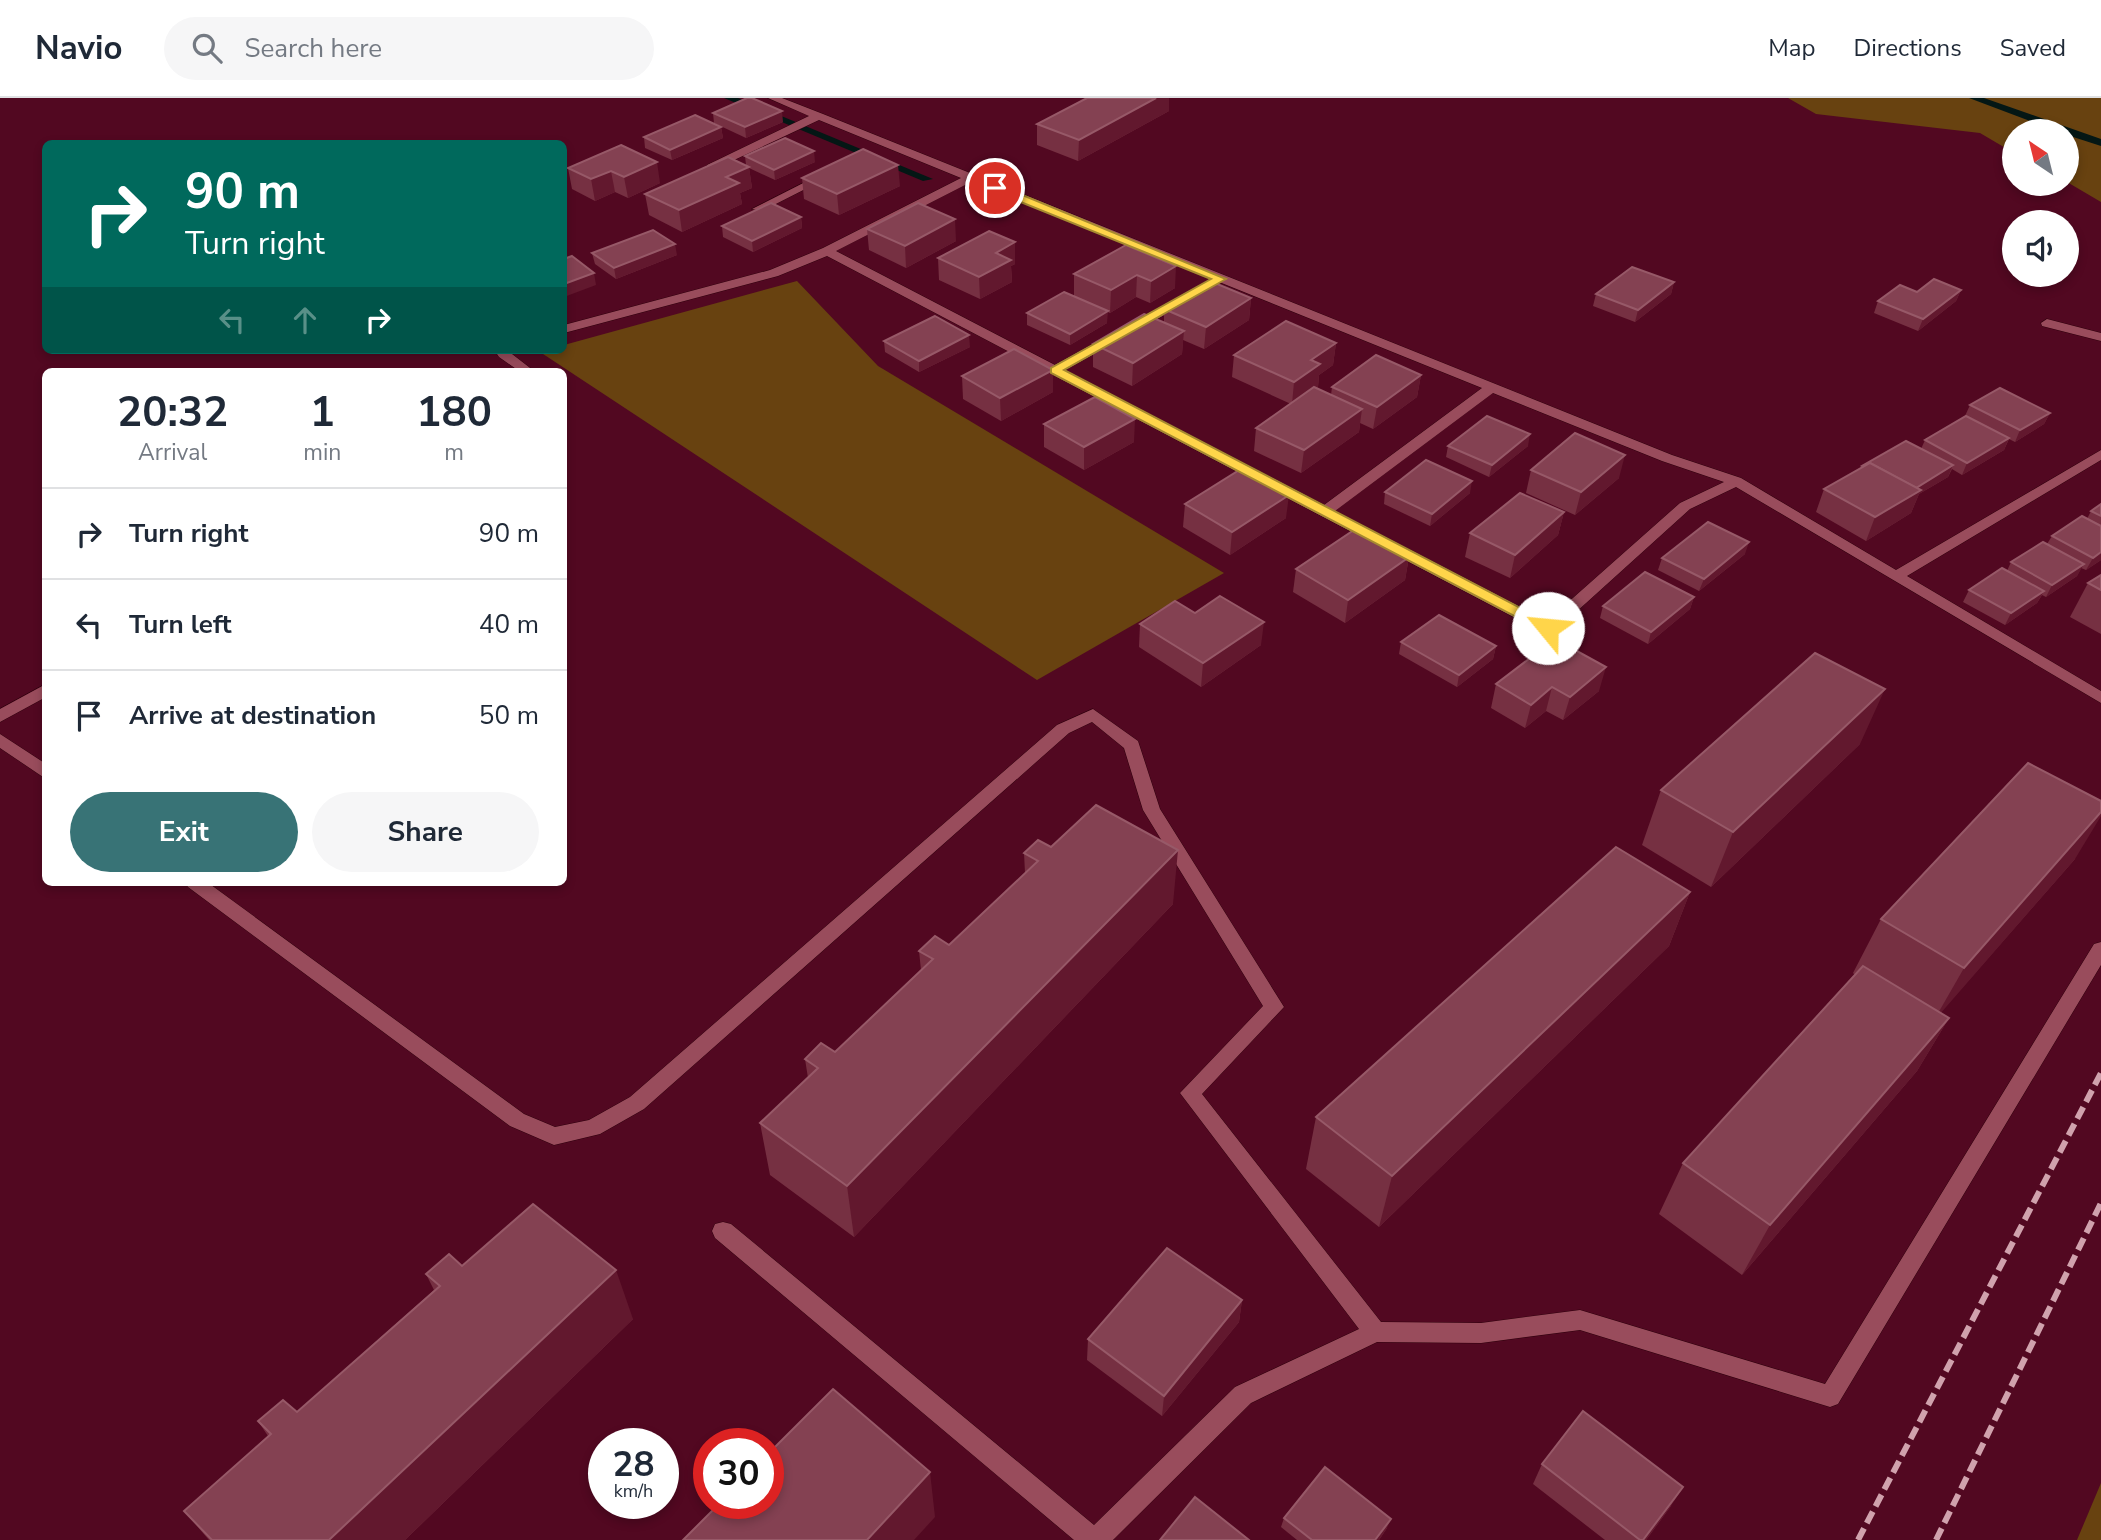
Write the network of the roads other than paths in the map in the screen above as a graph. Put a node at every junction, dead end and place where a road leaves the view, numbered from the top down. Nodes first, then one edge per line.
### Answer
1 (773, 98) edge
2 (819, 116) junction
3 (887, 144) junction
4 (875, 150) dead end
5 (840, 167) edge
6 (702, 172) edge
7 (970, 177) junction
8 (758, 209) edge
9 (827, 251) junction
10 (1208, 285) junction
11 (2047, 323) dead end
12 (567, 328) edge
13 (2101, 337) edge
14 (504, 354) edge
15 (523, 368) edge
16 (1055, 370) junction
17 (1492, 388) junction
18 (2101, 454) edge
19 (1736, 481) junction
20 (1325, 511) junction
21 (1897, 576) junction
22 (42, 691) edge
23 (2101, 698) edge
24 (0, 716) edge
25 (0, 740) edge
26 (42, 770) edge
27 (199, 886) edge
28 (2101, 949) edge
29 (723, 1231) dead end
30 (1375, 1332) junction
31 (1094, 1540) edge

1 - 2 street
2 - 3 street
2 - 6 street
3 - 4 street
3 - 7 street
5 - 8 street
7 - 9 street
7 - 10 street
9 - 12 street
9 - 16 street
10 - 16 street
10 - 17 street
11 - 13 street
14 - 15 street
16 - 20 street
17 - 19 street
17 - 20 street
18 - 21 street
19 - 20 street
19 - 21 street
21 - 23 street
22 - 24 street
25 - 26 street
27 - 30 street
28 - 30 street
29 - 31 street
30 - 31 street

